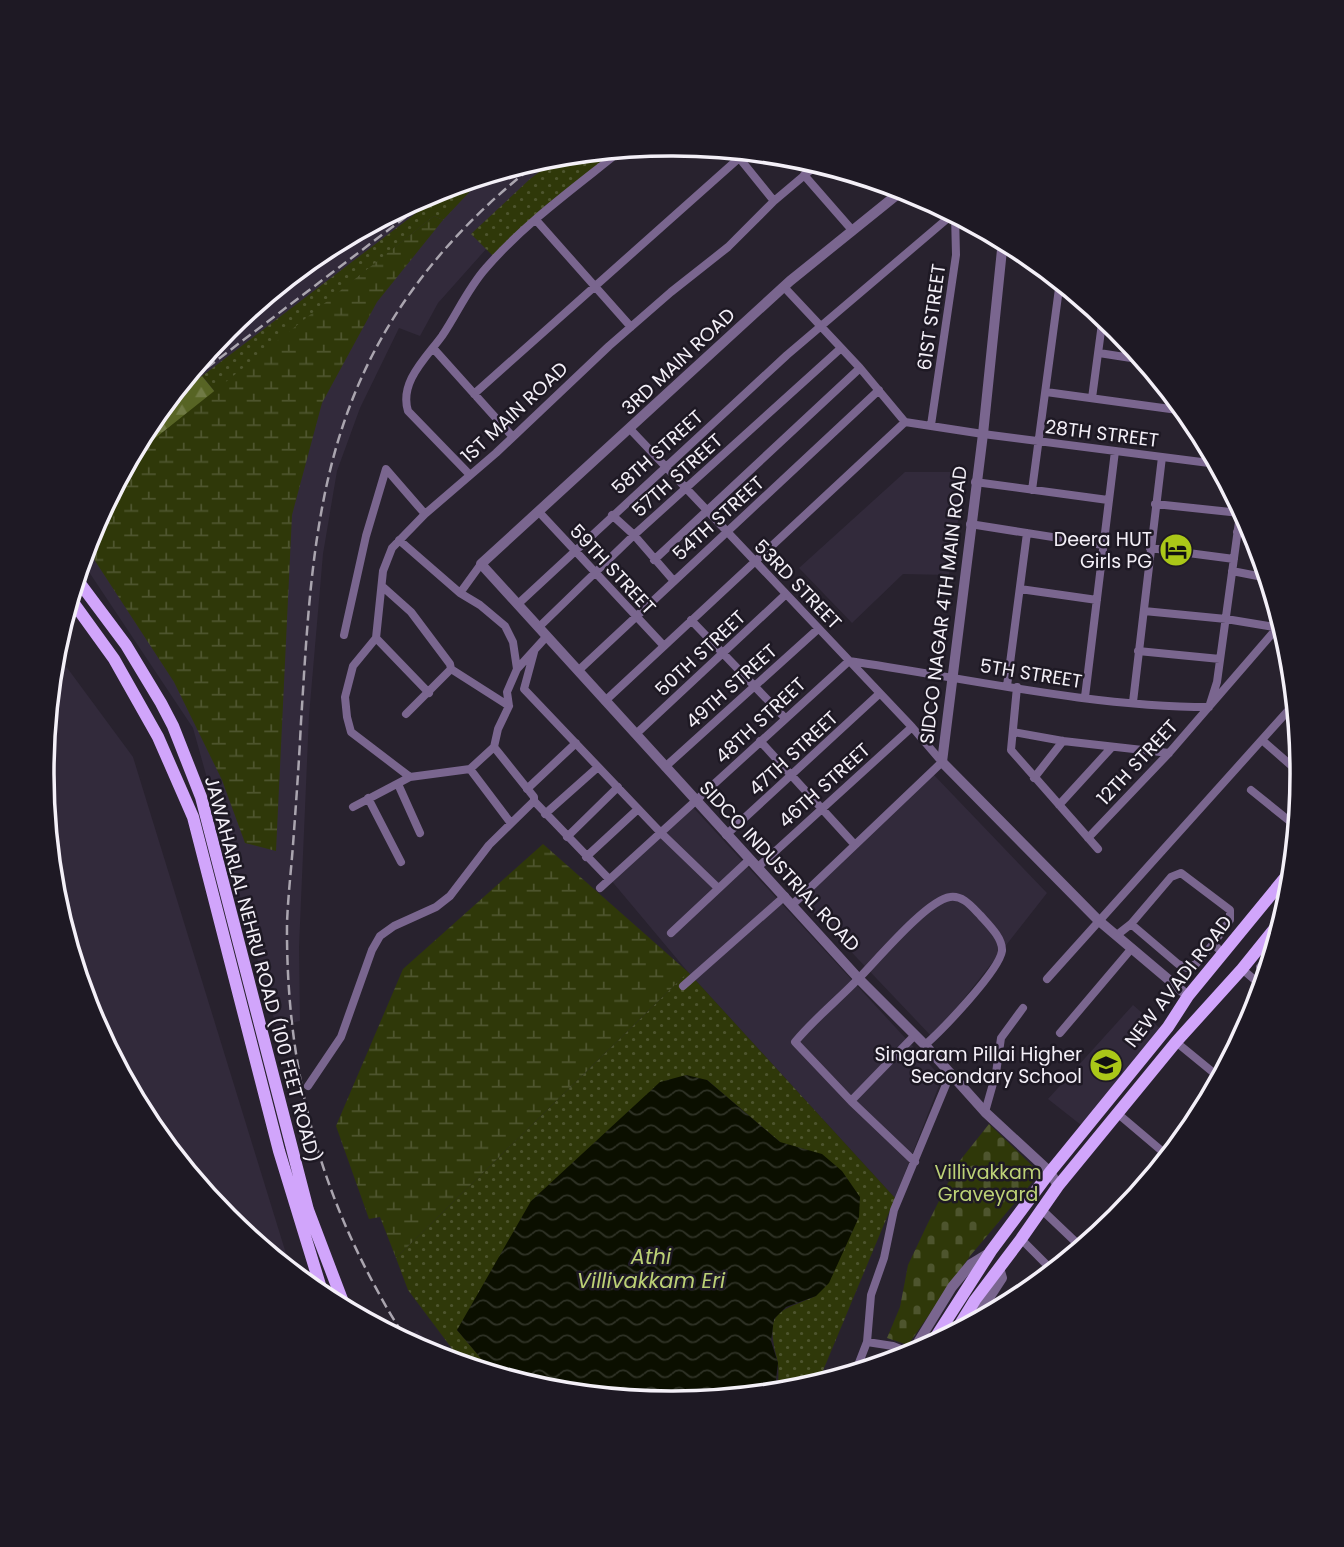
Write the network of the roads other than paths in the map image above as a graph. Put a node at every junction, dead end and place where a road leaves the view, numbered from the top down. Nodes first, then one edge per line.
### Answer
1 (610, 159) edge
2 (738, 159) joint
3 (808, 172) edge
4 (804, 175) junction
5 (893, 197) edge
6 (774, 201) junction
7 (536, 220) junction
8 (947, 220) edge
9 (955, 225) edge
10 (852, 230) junction
11 (1002, 252) edge
12 (596, 287) junction
13 (784, 288) junction
14 (1059, 292) edge
15 (631, 327) junction
16 (820, 327) junction
17 (1101, 330) edge
18 (433, 348) junction
19 (840, 349) junction
20 (1099, 353) junction
21 (1128, 358) edge
22 (860, 368) junction
23 (879, 390) junction
24 (1046, 392) junction
25 (474, 394) junction
26 (1092, 398) junction
27 (1171, 409) edge
28 (905, 422) junction
29 (931, 425) junction
30 (630, 429) junction
31 (983, 434) junction
32 (513, 437) junction
33 (1038, 441) junction
34 (1115, 451) junction
35 (1162, 457) junction
36 (1206, 463) edge
37 (666, 467) junction
38 (470, 475) junction
39 (975, 482) junction
40 (686, 489) junction
41 (1032, 490) junction
42 (1108, 500) junction
43 (1155, 504) junction
44 (1230, 509) edge
45 (706, 511) junction
46 (539, 512) junction
47 (425, 514) junction
48 (612, 515) junction
49 (970, 524) junction
50 (1238, 526) edge
51 (726, 532) junction
52 (1237, 532) junction
53 (1241, 532) edge
54 (1027, 533) junction
55 (634, 536) junction
56 (399, 540) junction
57 (1102, 545) junction
58 (1150, 548) junction
59 (574, 551) junction
60 (1234, 559) junction
61 (654, 560) junction
62 (755, 561) junction
63 (481, 564) junction
64 (1232, 571) junction
65 (596, 574) junction
66 (1257, 576) edge
67 (673, 580) junction
68 (383, 587) junction
69 (83, 588) edge
70 (1020, 589) junction
71 (460, 593) junction
72 (785, 595) junction
73 (1097, 600) junction
74 (518, 604) junction
75 (77, 608) edge
76 (1144, 611) junction
77 (634, 616) junction
78 (1226, 619) junction
79 (691, 620) junction
80 (539, 627) junction
81 (1272, 627) edge
82 (818, 629) junction
83 (344, 635) dead end
84 (1274, 635) edge
85 (547, 636) junction
86 (376, 638) junction
87 (664, 646) junction
88 (1138, 651) junction
89 (534, 652) junction
90 (722, 653) junction
91 (1220, 659) junction
92 (849, 661) junction
93 (451, 669) junction
94 (517, 669) junction
95 (579, 670) junction
96 (952, 676) junction
97 (754, 686) junction
98 (1007, 686) junction
99 (1017, 687) junction
100 (429, 693) junction
101 (879, 694) junction
102 (1084, 697) junction
103 (605, 701) junction
104 (1133, 702) junction
105 (509, 706) junction
106 (1209, 707) junction
107 (406, 714) dead end
108 (1286, 714) edge
109 (785, 718) junction
110 (912, 727) junction
111 (1013, 732) junction
112 (636, 734) junction
113 (1262, 740) junction
114 (760, 741) junction
115 (1063, 741) junction
116 (576, 743) junction
117 (494, 747) junction
118 (1112, 747) junction
119 (1169, 753) junction
120 (942, 762) junction
121 (1290, 764) edge
122 (598, 767) junction
123 (665, 767) junction
124 (470, 769) junction
125 (793, 776) junction
126 (410, 778) junction
127 (1034, 778) junction
128 (398, 784) junction
129 (618, 787) junction
130 (527, 789) junction
131 (1251, 790) dead end
132 (368, 798) junction
133 (534, 802) junction
134 (696, 802) junction
135 (1059, 805) junction
136 (353, 807) dead end
137 (822, 808) junction
138 (638, 809) junction
139 (545, 814) junction
140 (1287, 819) edge
141 (510, 822) junction
142 (420, 833) dead end
143 (662, 834) junction
144 (726, 835) junction
145 (567, 837) junction
146 (1088, 838) junction
147 (855, 845) junction
148 (1097, 849) dead end
149 (586, 857) junction
150 (750, 859) junction
151 (401, 862) dead end
152 (758, 867) junction
153 (609, 879) junction
154 (1280, 882) edge
155 (717, 887) junction
156 (600, 888) dead end
157 (788, 900) junction
158 (1098, 920) junction
159 (1131, 924) junction
160 (671, 933) dead end
161 (1117, 935) junction
162 (1268, 937) edge
163 (1132, 948) junction
164 (1218, 948) junction
165 (1242, 969) junction
166 (859, 979) junction
167 (1047, 979) dead end
168 (1254, 980) edge
169 (683, 986) dead end
170 (1188, 996) junction
171 (1023, 1008) dead end
172 (1060, 1033) dead end
173 (915, 1035) junction
174 (1176, 1042) junction
175 (925, 1045) junction
176 (1213, 1072) edge
177 (950, 1075) junction
178 (308, 1086) dead end
179 (850, 1101) junction
180 (985, 1112) junction
181 (1117, 1113) junction
182 (1161, 1151) edge
183 (915, 1162) junction
184 (1050, 1172) junction
185 (1058, 1186) junction
186 (1041, 1209) junction
187 (1021, 1240) junction
188 (1075, 1241) edge
189 (991, 1251) junction
190 (1047, 1265) edge
191 (999, 1268) junction
192 (318, 1280) edge
193 (340, 1294) edge
194 (983, 1307) edge
195 (966, 1316) edge
196 (940, 1330) edge
197 (920, 1339) edge
198 (867, 1342) junction
199 (897, 1348) edge
200 (859, 1362) edge

1 - 7 street
2 - 6 street
2 - 12 street
3 - 4 street, 1ST MAIN ROAD
4 - 6 street, 1ST MAIN ROAD
4 - 10 street
5 - 10 street, 3RD MAIN ROAD
6 - 15 street, 1ST MAIN ROAD
7 - 12 street
7 - 18 street
8 - 16 street, 58TH STREET
9 - 29 street, 61ST STREET
10 - 13 street, 3RD MAIN ROAD
11 - 31 street, SIDCO NAGAR 4TH MAIN ROAD
12 - 15 street
12 - 25 street
13 - 16 street
13 - 30 street, 3RD MAIN ROAD
14 - 24 street
15 - 32 street, 1ST MAIN ROAD
16 - 19 street
16 - 37 street, 58TH STREET
17 - 20 street
18 - 25 street
18 - 38 street
19 - 22 street
19 - 40 street, 57TH STREET
20 - 21 street
20 - 26 street
22 - 23 street
22 - 45 street
23 - 28 street
23 - 51 street, 54TH STREET
24 - 26 street
24 - 33 street
25 - 32 street
26 - 27 street
28 - 29 street, 28TH STREET
28 - 62 street
29 - 31 street, 28TH STREET
30 - 37 street, 53RD STREET
30 - 46 street, 3RD MAIN ROAD
31 - 33 street, 28TH STREET
31 - 39 street, SIDCO NAGAR 4TH MAIN ROAD
32 - 38 street, 1ST MAIN ROAD
33 - 34 street, 28TH STREET
33 - 41 street
34 - 35 street, 28TH STREET
34 - 42 street
35 - 36 street, 28TH STREET
35 - 43 street
37 - 40 street, 53RD STREET
37 - 48 street, 58TH STREET
38 - 47 street, 1ST MAIN ROAD
39 - 41 street
39 - 49 street, SIDCO NAGAR 4TH MAIN ROAD
40 - 45 street, 53RD STREET
40 - 55 street, 57TH STREET
41 - 42 street
42 - 57 street
43 - 44 street
43 - 58 street
45 - 51 street, 53RD STREET
45 - 61 street
46 - 59 street, 59TH STREET
46 - 63 street, 3RD MAIN ROAD
47 - 56 street, 1ST MAIN ROAD
47 - 83 street
48 - 55 street
48 - 59 street, 58TH STREET
49 - 54 street
49 - 96 street, SIDCO NAGAR 4TH MAIN ROAD
50 - 52 street
51 - 62 street, 53RD STREET
51 - 67 street, 54TH STREET
52 - 53 street
52 - 60 street
54 - 57 street
54 - 70 street
55 - 61 street
55 - 65 street, 57TH STREET
56 - 68 street, 1ST MAIN ROAD
56 - 71 street
57 - 73 street
58 - 60 street
58 - 76 street
59 - 65 street, 59TH STREET
59 - 74 street, 58TH STREET
60 - 64 street
61 - 67 street
62 - 72 street, 53RD STREET
62 - 79 street
63 - 71 street
63 - 74 street, SIDCO INDUSTRIAL ROAD
64 - 66 street
64 - 78 street
65 - 77 street, 59TH STREET
65 - 80 street, 57TH STREET
67 - 77 street, 54TH STREET
68 - 86 street, 1ST MAIN ROAD
68 - 93 street
69 - 193 main road, JAWAHARLAL NEHRU ROAD (100 FEET ROAD)
70 - 73 street
70 - 98 street
71 - 94 street
72 - 82 street, 53RD STREET
72 - 90 street, 50TH STREET
73 - 102 street
74 - 80 street, SIDCO INDUSTRIAL ROAD
75 - 192 main road, JAWAHARLAL NEHRU ROAD (100 FEET ROAD)
76 - 78 street
76 - 88 street
77 - 87 street, 59TH STREET
77 - 95 street, 54TH STREET
78 - 81 street
78 - 91 street
79 - 87 street
79 - 90 street
80 - 85 street, SIDCO INDUSTRIAL ROAD
82 - 92 street, 53RD STREET
82 - 97 street, 49TH STREET
84 - 106 street, 12TH STREET
85 - 89 street
85 - 95 street, SIDCO INDUSTRIAL ROAD
86 - 100 street
86 - 126 street
87 - 103 street
88 - 91 street
88 - 104 street
89 - 94 street
89 - 116 street
90 - 97 street
90 - 112 street, 50TH STREET
91 - 106 street
92 - 96 street, 5TH STREET
92 - 101 street, 53RD STREET
92 - 109 street, 48TH STREET
93 - 100 street
93 - 105 street
94 - 105 street
95 - 103 street, SIDCO INDUSTRIAL ROAD
96 - 98 street, 5TH STREET
96 - 120 street, SIDCO NAGAR 4TH MAIN ROAD
97 - 109 street
97 - 123 street, 49TH STREET
98 - 99 street, 5TH STREET
99 - 102 street, 5TH STREET
99 - 111 street
100 - 107 street
101 - 110 street, 53RD STREET
101 - 125 street, 47TH STREET
102 - 104 street, 5TH STREET
103 - 112 street, SIDCO INDUSTRIAL ROAD
104 - 106 street, 5TH STREET
105 - 117 street
106 - 119 street, 12TH STREET
108 - 113 street
109 - 114 street, 48TH STREET
110 - 120 street, 53RD STREET
110 - 137 street, 46TH STREET
111 - 115 street
111 - 127 street
112 - 123 street, SIDCO INDUSTRIAL ROAD
113 - 121 street
113 - 158 street
114 - 125 street
114 - 134 street, 48TH STREET
115 - 118 street
115 - 127 street
116 - 122 street
116 - 130 street
117 - 124 street
117 - 130 street
118 - 119 street
118 - 135 street
119 - 146 street, 12TH STREET
120 - 147 street
120 - 158 street, SIDCO NAGAR 4TH MAIN ROAD
122 - 129 street
122 - 139 street
123 - 134 street, SIDCO INDUSTRIAL ROAD
124 - 126 street
124 - 141 street
125 - 137 street
125 - 144 street, 47TH STREET
126 - 128 street
127 - 135 street
128 - 132 street
128 - 142 street
129 - 138 street
129 - 145 street
130 - 133 street
131 - 140 street
132 - 136 street
132 - 151 street
133 - 139 street
133 - 141 street
134 - 143 street, 48TH STREET
134 - 144 street, SIDCO INDUSTRIAL ROAD
135 - 146 street
137 - 147 street
137 - 152 street, 46TH STREET
138 - 143 street
138 - 149 street
139 - 145 street
141 - 178 street
143 - 153 street, 48TH STREET
143 - 155 street
144 - 150 street, SIDCO INDUSTRIAL ROAD
145 - 149 street
146 - 148 street
147 - 157 street
149 - 153 street
150 - 152 street, SIDCO INDUSTRIAL ROAD
150 - 155 street
152 - 157 street, SIDCO INDUSTRIAL ROAD
153 - 156 street, 48TH STREET
154 - 164 main road, NEW AVADI ROAD
155 - 160 street
157 - 166 street, SIDCO INDUSTRIAL ROAD
157 - 169 street
158 - 161 street, SIDCO NAGAR 4TH MAIN ROAD
158 - 167 street
159 - 161 street
159 - 164 street
159 - 164 street
161 - 163 street, SIDCO NAGAR 4TH MAIN ROAD
162 - 165 main road, NEW AVADI ROAD
163 - 170 street, SIDCO NAGAR 4TH MAIN ROAD
163 - 172 street
164 - 170 main road, NEW AVADI ROAD
165 - 168 street
165 - 174 main road, NEW AVADI ROAD
166 - 173 street, SIDCO INDUSTRIAL ROAD
166 - 175 street
166 - 179 street
170 - 184 main road, NEW AVADI ROAD
171 - 180 street
173 - 175 street, SIDCO INDUSTRIAL ROAD
173 - 179 street
174 - 176 street
174 - 181 main road, NEW AVADI ROAD
175 - 177 street, SIDCO INDUSTRIAL ROAD
177 - 180 street, SIDCO INDUSTRIAL ROAD
177 - 183 street
179 - 183 street
180 - 184 street, SIDCO INDUSTRIAL ROAD
181 - 182 street
181 - 185 main road, NEW AVADI ROAD
183 - 198 street
184 - 185 street, SIDCO INDUSTRIAL ROAD
184 - 189 main road, NEW AVADI ROAD
185 - 186 main road, NEW AVADI ROAD
186 - 187 main road, NEW AVADI ROAD
186 - 188 street
187 - 190 street
187 - 191 main road, NEW AVADI ROAD
189 - 196 main road, NEW AVADI ROAD
189 - 197 street
191 - 194 street
191 - 195 main road, NEW AVADI ROAD
198 - 199 street
198 - 200 street

